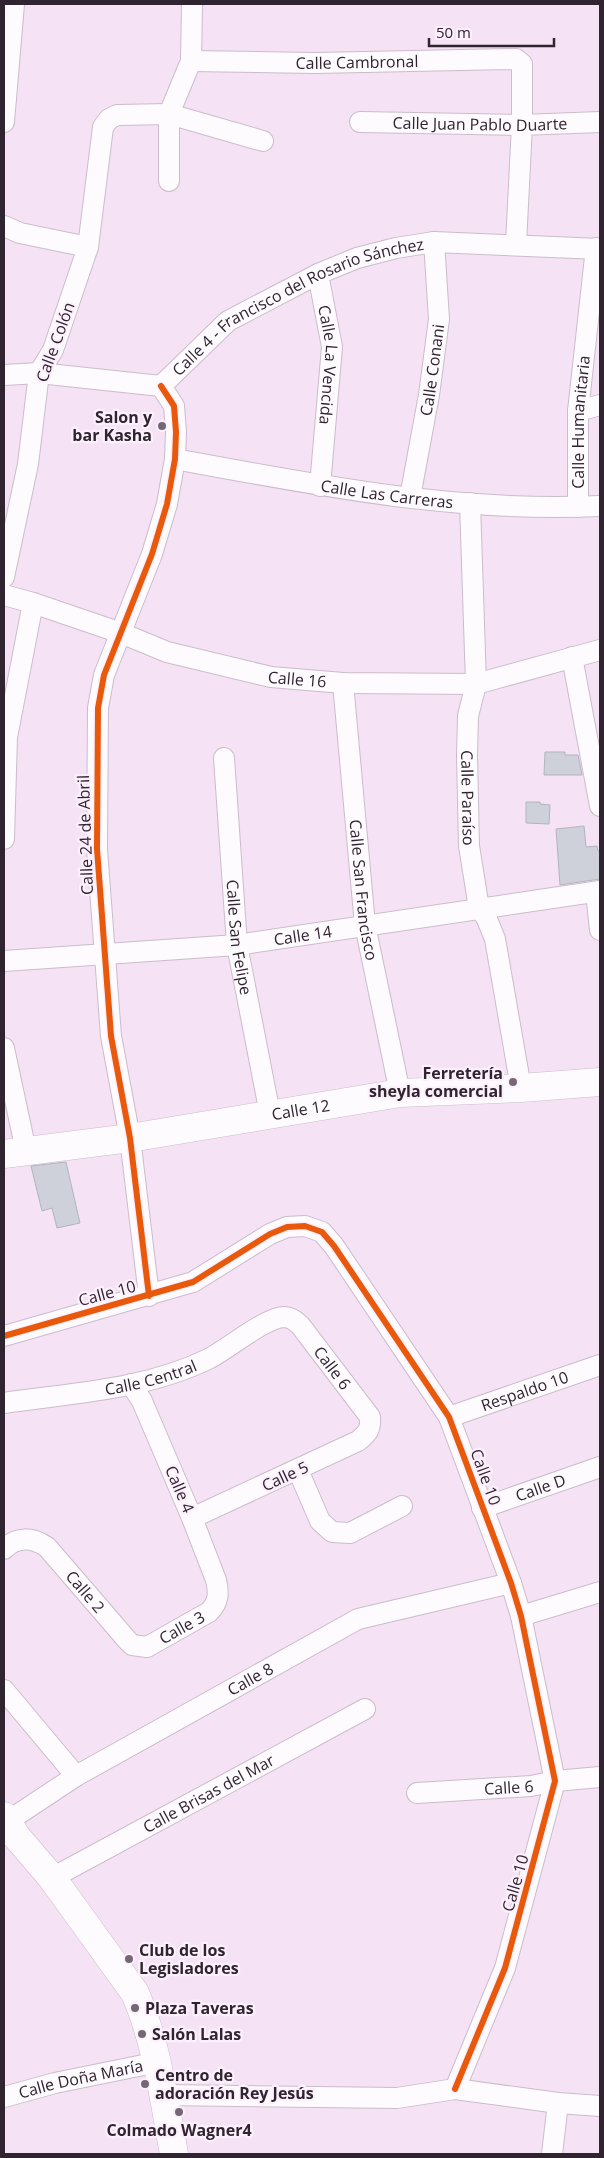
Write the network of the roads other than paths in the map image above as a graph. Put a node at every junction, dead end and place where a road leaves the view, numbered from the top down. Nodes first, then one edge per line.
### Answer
1 (192, 4) edge
2 (10, 8) edge
3 (191, 61) junction
4 (169, 114) junction
5 (4, 122) edge
6 (360, 122) dead end
7 (600, 122) edge
8 (522, 125) junction
9 (263, 141) dead end
10 (169, 181) dead end
11 (4, 226) edge
12 (434, 242) junction
13 (516, 244) junction
14 (88, 247) junction
15 (598, 249) edge
16 (318, 274) junction
17 (39, 374) junction
18 (4, 375) edge
19 (161, 386) junction
20 (600, 405) edge
21 (578, 411) junction
22 (175, 459) junction
23 (320, 486) junction
24 (410, 497) junction
25 (470, 503) junction
26 (600, 506) edge
27 (578, 507) junction
28 (4, 577) edge
29 (4, 595) edge
30 (33, 603) junction
31 (121, 633) junction
32 (600, 650) edge
33 (572, 657) junction
34 (343, 683) junction
35 (476, 684) junction
36 (224, 758) dead end
37 (600, 806) edge
38 (4, 839) edge
39 (598, 891) edge
40 (479, 908) junction
41 (365, 925) junction
42 (600, 930) edge
43 (237, 946) junction
44 (105, 953) junction
45 (4, 961) edge
46 (4, 1048) edge
47 (600, 1082) edge
48 (521, 1088) junction
49 (400, 1093) junction
50 (270, 1114) junction
51 (130, 1138) junction
52 (15, 1152) edge
53 (149, 1296) junction
54 (284, 1317) joint
55 (4, 1336) edge
56 (600, 1365) edge
57 (131, 1384) junction
58 (4, 1403) edge
59 (449, 1417) junction
60 (370, 1426) joint
61 (600, 1467) edge
62 (298, 1470) junction
63 (402, 1506) dead end
64 (482, 1508) junction
65 (192, 1518) junction
66 (4, 1549) edge
67 (511, 1583) junction
68 (600, 1592) edge
69 (218, 1598) joint
70 (521, 1616) junction
71 (140, 1647) joint
72 (4, 1690) edge
73 (365, 1710) dead end
74 (76, 1776) junction
75 (600, 1777) edge
76 (555, 1781) junction
77 (417, 1793) dead end
78 (8, 1830) edge
79 (52, 1878) junction
80 (158, 2062) junction
81 (455, 2089) junction
82 (163, 2095) junction
83 (4, 2097) edge
84 (558, 2103) junction
85 (600, 2106) edge
86 (174, 2154) edge
87 (552, 2154) edge

1 - 3 street
2 - 5 street
3 - 4 street
3 - 8 street, Calle Cambronal
4 - 9 street
4 - 10 street
4 - 14 street, Calle Colón
6 - 8 street, Calle Juan Pablo Duarte
7 - 8 street, Calle Juan Pablo Duarte
8 - 13 street
11 - 14 street
12 - 13 street, Calle 4 - Francisco del Rosario Sánchez
12 - 16 street, Calle 4 - Francisco del Rosario Sánchez
12 - 24 street, Calle Conani
13 - 15 street, Calle 4 - Francisco del Rosario Sánchez
14 - 17 street, Calle Colón
15 - 21 street, Calle Humanitaria
16 - 19 street, Calle 4 - Francisco del Rosario Sánchez
16 - 23 street, Calle La Vencida
17 - 18 street, Calle 4 - Francisco del Rosario Sánchez
17 - 19 street, Calle 4 - Francisco del Rosario Sánchez
17 - 28 street, Calle Colón
19 - 22 street, Calle 24 de Abril
20 - 21 street
21 - 27 street, Calle Humanitaria
22 - 23 street, Calle Las Carreras
22 - 31 street, Calle 24 de Abril
23 - 24 street, Calle Las Carreras
24 - 25 street, Calle Las Carreras
25 - 27 street, Calle Las Carreras
25 - 35 street, Calle Paraíso
26 - 27 street, Calle Las Carreras
29 - 30 street, Calle 16
30 - 31 street, Calle 16
30 - 38 street
31 - 34 street, Calle 16
31 - 44 street, Calle 24 de Abril
32 - 33 street, Calle 16
33 - 35 street, Calle 16
33 - 37 street
34 - 35 street, Calle 16
34 - 41 street, Calle San Francisco
35 - 40 street, Calle Paraíso
36 - 43 street, Calle San Felipe
39 - 40 street, Calle 14
39 - 42 street
40 - 41 street, Calle 14
40 - 48 street, Calle Paraíso
41 - 43 street, Calle 14
41 - 49 street, Calle San Francisco
43 - 44 street, Calle 14
43 - 50 street, Calle San Felipe
44 - 45 street, Calle 14
44 - 51 street, Calle 24 de Abril
46 - 52 street
47 - 48 main road, Calle 12
48 - 49 main road, Calle 12
49 - 50 main road, Calle 12
50 - 51 main road, Calle 12
51 - 52 main road, Calle 12
51 - 53 street, Calle 24 de Abril
53 - 55 street, Calle 10
53 - 59 street, Calle 10
54 - 57 street, Calle Central
54 - 60 street, Calle 6
56 - 59 street, Respaldo 10
57 - 58 street, Calle Central
57 - 65 street, Calle 4
59 - 64 street, Calle 10
60 - 62 street, Calle 5
61 - 64 street, Calle D
62 - 63 street
62 - 65 street, Calle 5
64 - 67 street, Calle 10
65 - 69 street, Calle 4
66 - 71 street, Calle 2
67 - 70 street, Calle 10
67 - 74 street, Calle 8
68 - 70 street
69 - 71 street, Calle 3
70 - 76 street, Calle 10
72 - 74 street
73 - 79 street, Calle Brisas del Mar
74 - 78 street, Calle 8
75 - 76 street, Calle 6
76 - 77 street, Calle 6
76 - 81 street, Calle 10
78 - 79 main road
79 - 80 main road
80 - 82 main road
80 - 83 street, Calle Doña María
81 - 82 street
81 - 84 street
82 - 86 main road
84 - 85 street
84 - 87 street

